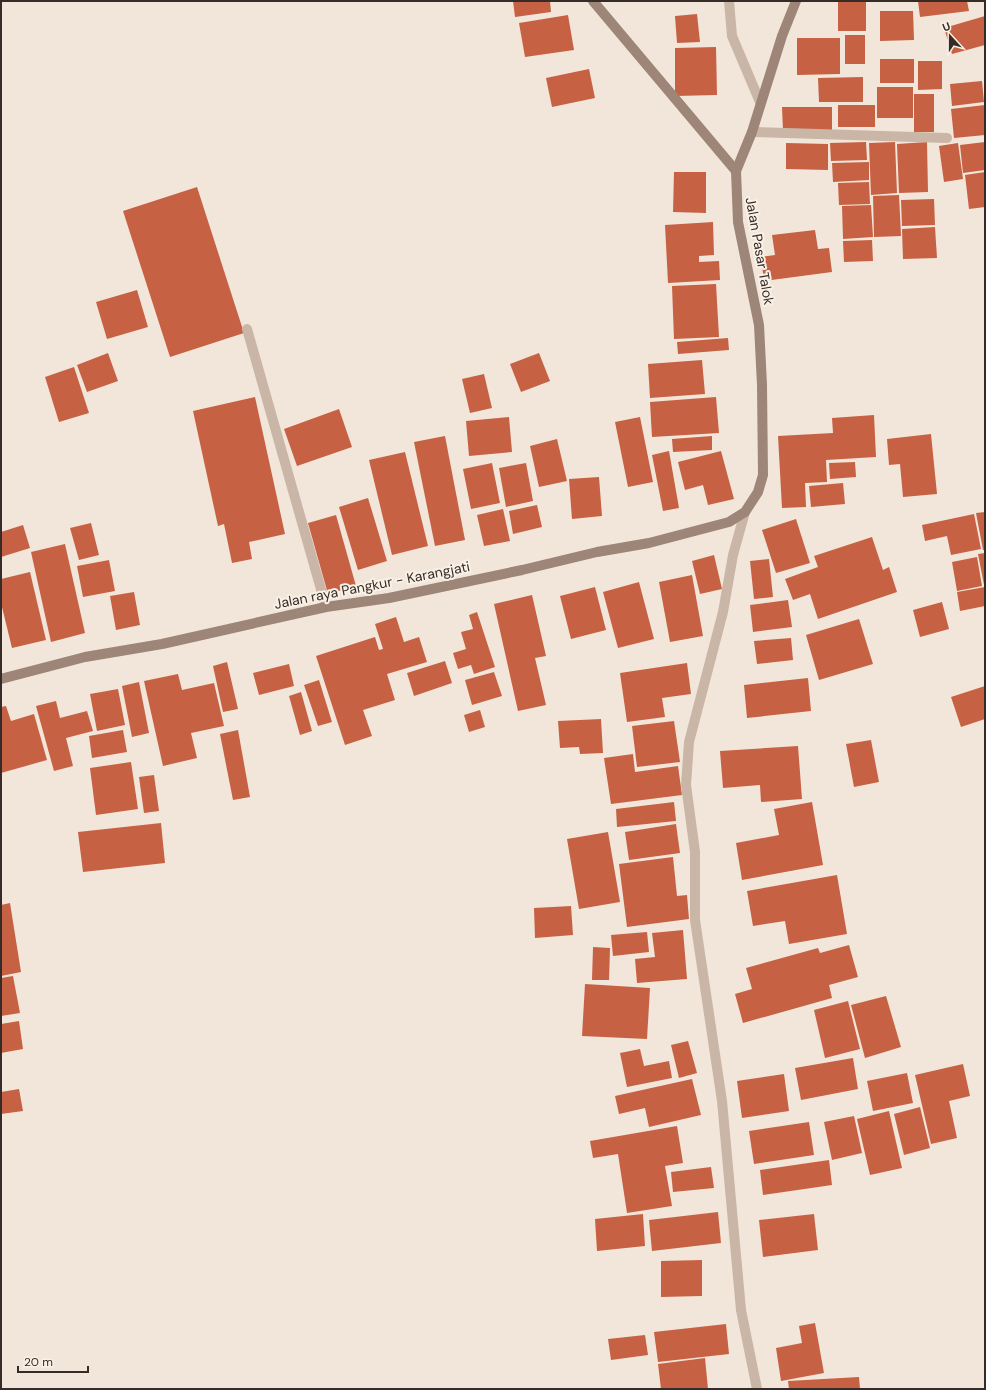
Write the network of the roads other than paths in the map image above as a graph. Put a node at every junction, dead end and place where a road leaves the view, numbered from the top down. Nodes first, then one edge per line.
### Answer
1 (593, 1) edge
2 (729, 1) edge
3 (796, 1) edge
4 (760, 102) junction
5 (752, 132) junction
6 (947, 138) dead end
7 (736, 171) junction
8 (247, 329) dead end
9 (745, 512) junction
10 (326, 607) junction
11 (1, 679) edge
12 (757, 1389) edge

1 - 7 main road
2 - 4 street
3 - 4 main road, Jalan Pasar Talok
4 - 5 main road, Jalan Pasar Talok
5 - 6 street
5 - 7 main road, Jalan Pasar Talok
7 - 9 main road, Jalan Pasar Talok
8 - 10 street
9 - 10 main road, Jalan raya Pangkur - Karangjati
9 - 12 street
10 - 11 main road, Jalan raya Pangkur - Karangjati

